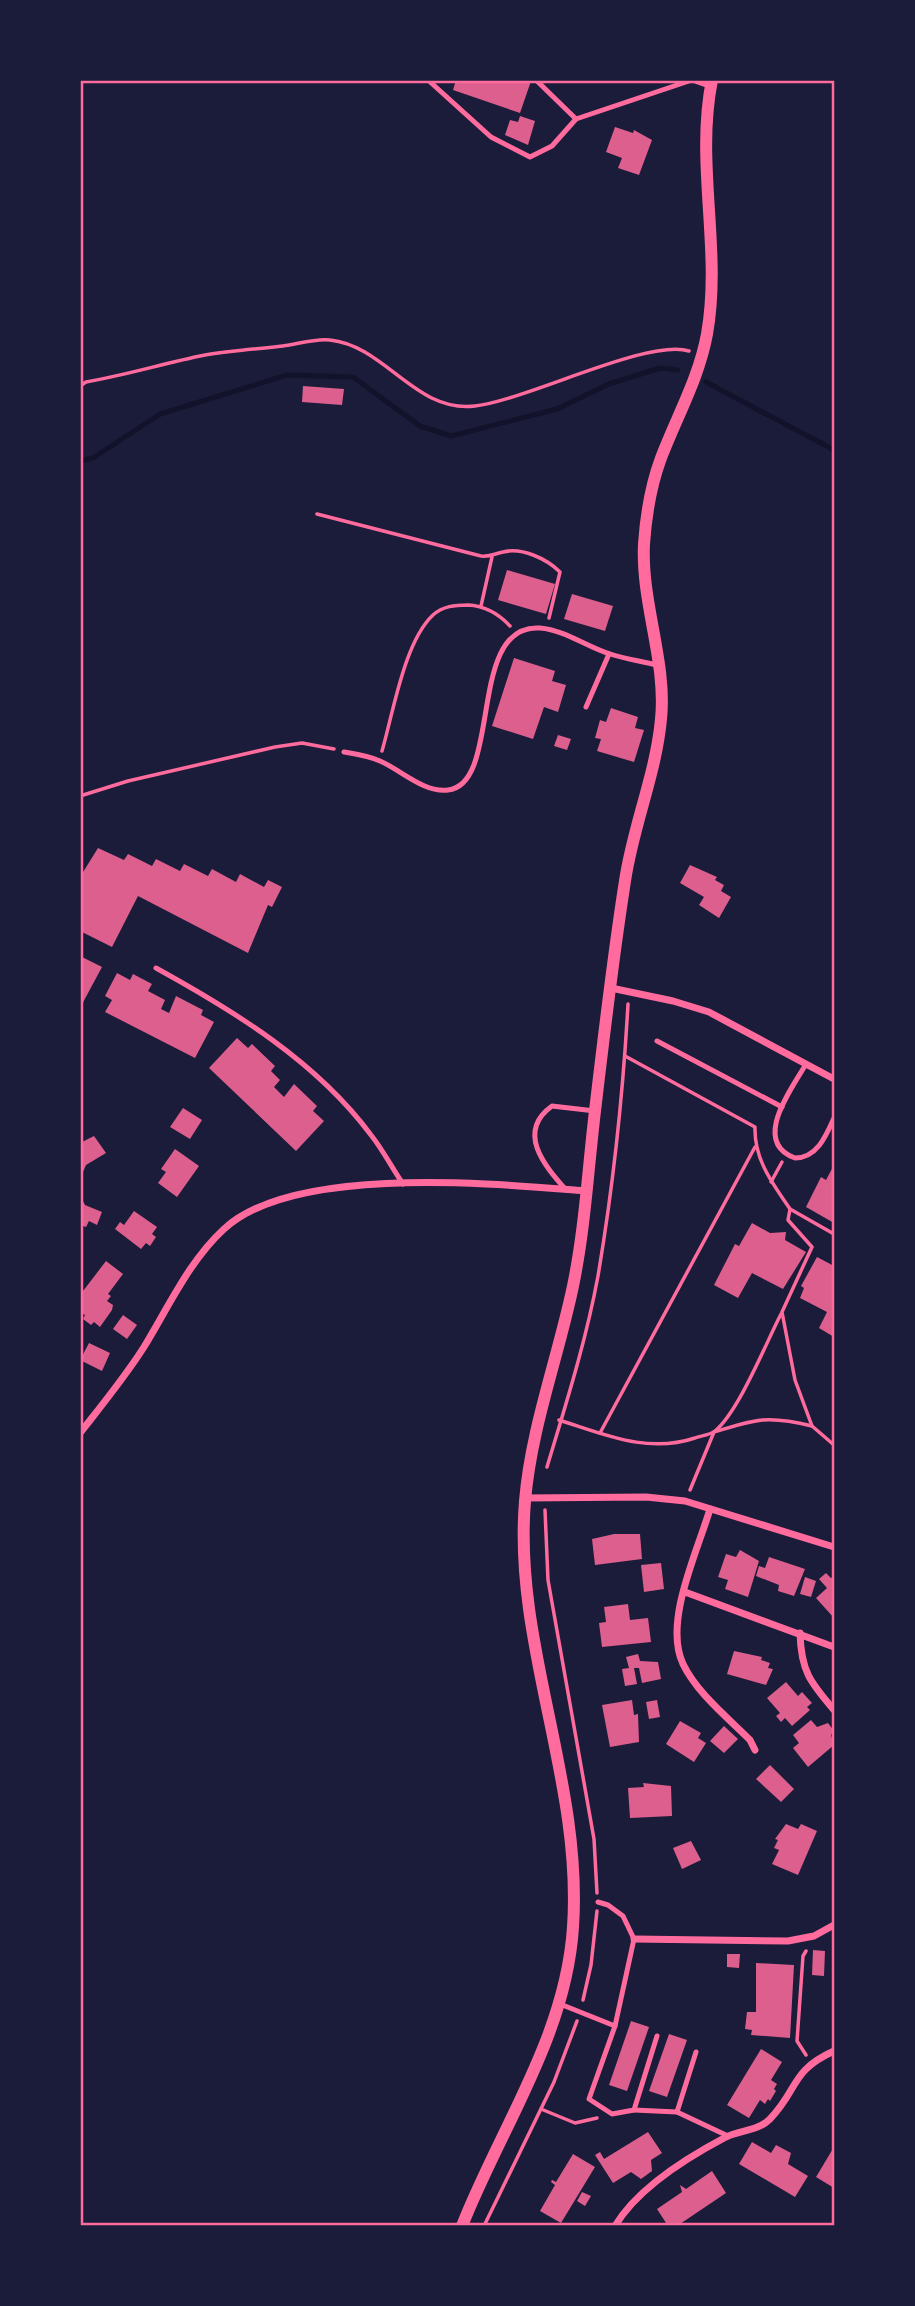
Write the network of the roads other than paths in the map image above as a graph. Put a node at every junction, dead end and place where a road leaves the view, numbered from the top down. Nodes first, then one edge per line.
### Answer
1 (428, 80) edge
2 (536, 80) edge
3 (692, 80) edge
4 (711, 83) edge
5 (576, 119) dead end
6 (609, 654) junction
7 (657, 665) junction
8 (586, 707) dead end
9 (344, 752) road end
10 (156, 968) dead end
11 (611, 988) junction
12 (657, 1041) dead end
13 (806, 1064) junction
14 (835, 1079) edge
15 (782, 1107) junction
16 (595, 1111) junction
17 (835, 1118) edge
18 (403, 1184) junction
19 (566, 1190) junction
20 (587, 1191) junction
21 (80, 1433) edge
22 (525, 1498) junction
23 (710, 1508) junction
24 (835, 1547) edge
25 (685, 1592) junction
26 (800, 1633) junction
27 (835, 1647) edge
28 (835, 1710) edge
29 (755, 1750) dead end
30 (598, 1902) dead end
31 (835, 1925) edge
32 (634, 1939) junction
33 (560, 2004) junction
34 (615, 2026) junction
35 (657, 2036) dead end
36 (835, 2051) edge
37 (696, 2052) dead end
38 (634, 2110) junction
39 (677, 2112) junction
40 (728, 2136) junction
41 (462, 2225) edge
42 (615, 2225) edge

1 - 5 lane
2 - 3 lane
3 - 4 lane
4 - 7 street
6 - 7 lane
6 - 8 lane
6 - 9 lane
7 - 11 street
10 - 18 lane
11 - 13 street
11 - 16 street
12 - 15 lane
13 - 14 street
13 - 15 lane
15 - 17 lane
16 - 19 lane
16 - 20 street
18 - 19 street
18 - 21 street
19 - 20 street
20 - 22 street
22 - 23 street
22 - 33 street
23 - 24 street
23 - 25 street
25 - 26 street
25 - 29 street
26 - 27 street
26 - 28 street
30 - 32 lane
31 - 32 street
32 - 34 lane
33 - 34 lane
33 - 41 street
34 - 38 lane
35 - 38 lane
36 - 40 street
37 - 39 lane
38 - 39 lane
39 - 40 lane
40 - 42 street

